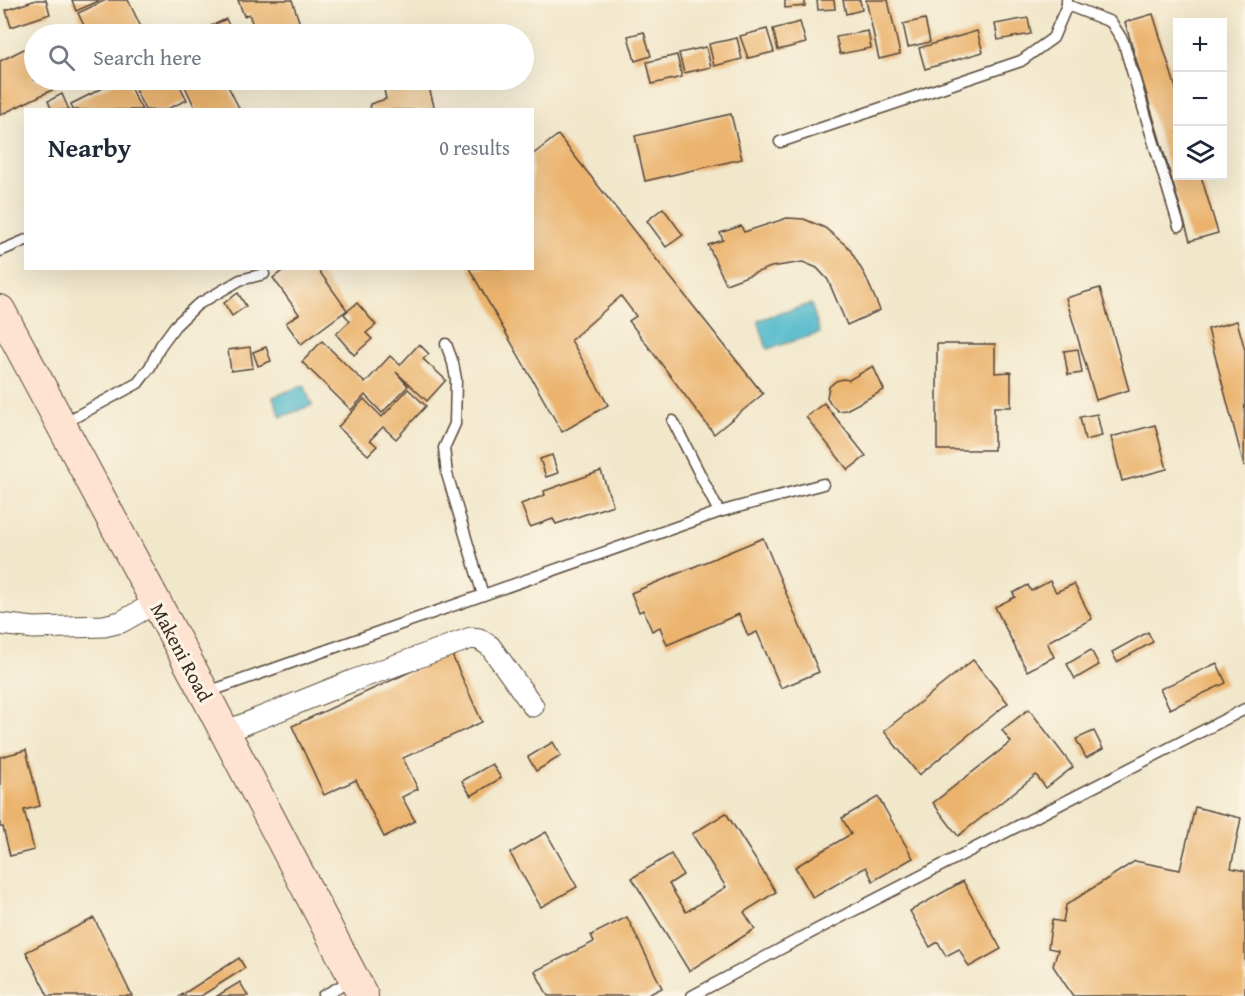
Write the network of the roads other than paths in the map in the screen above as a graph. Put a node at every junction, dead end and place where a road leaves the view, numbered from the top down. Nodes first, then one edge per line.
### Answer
1 (1067, 2) edge
2 (780, 142) dead end
3 (1179, 226) dead end
4 (24, 241) edge
5 (0, 251) edge
6 (264, 274) dead end
7 (0, 310) edge
8 (446, 344) dead end
9 (673, 421) dead end
10 (62, 424) junction
11 (822, 484) dead end
12 (719, 512) junction
13 (483, 595) junction
14 (155, 603) junction
15 (0, 624) edge
16 (205, 694) junction
17 (533, 706) dead end
18 (1245, 709) edge
19 (225, 732) junction
20 (358, 988) edge
21 (323, 996) edge
22 (692, 996) edge

1 - 2 lane
1 - 3 lane
4 - 5 lane
6 - 10 lane
7 - 10 main road, Makeni Road
8 - 13 lane
9 - 12 lane
10 - 14 main road, Makeni Road
11 - 12 lane
12 - 13 lane
13 - 16 lane
14 - 15 street
14 - 16 main road, Makeni Road
16 - 19 main road, Makeni Road
17 - 19 street
18 - 22 lane
19 - 20 main road, Makeni Road
20 - 21 lane

